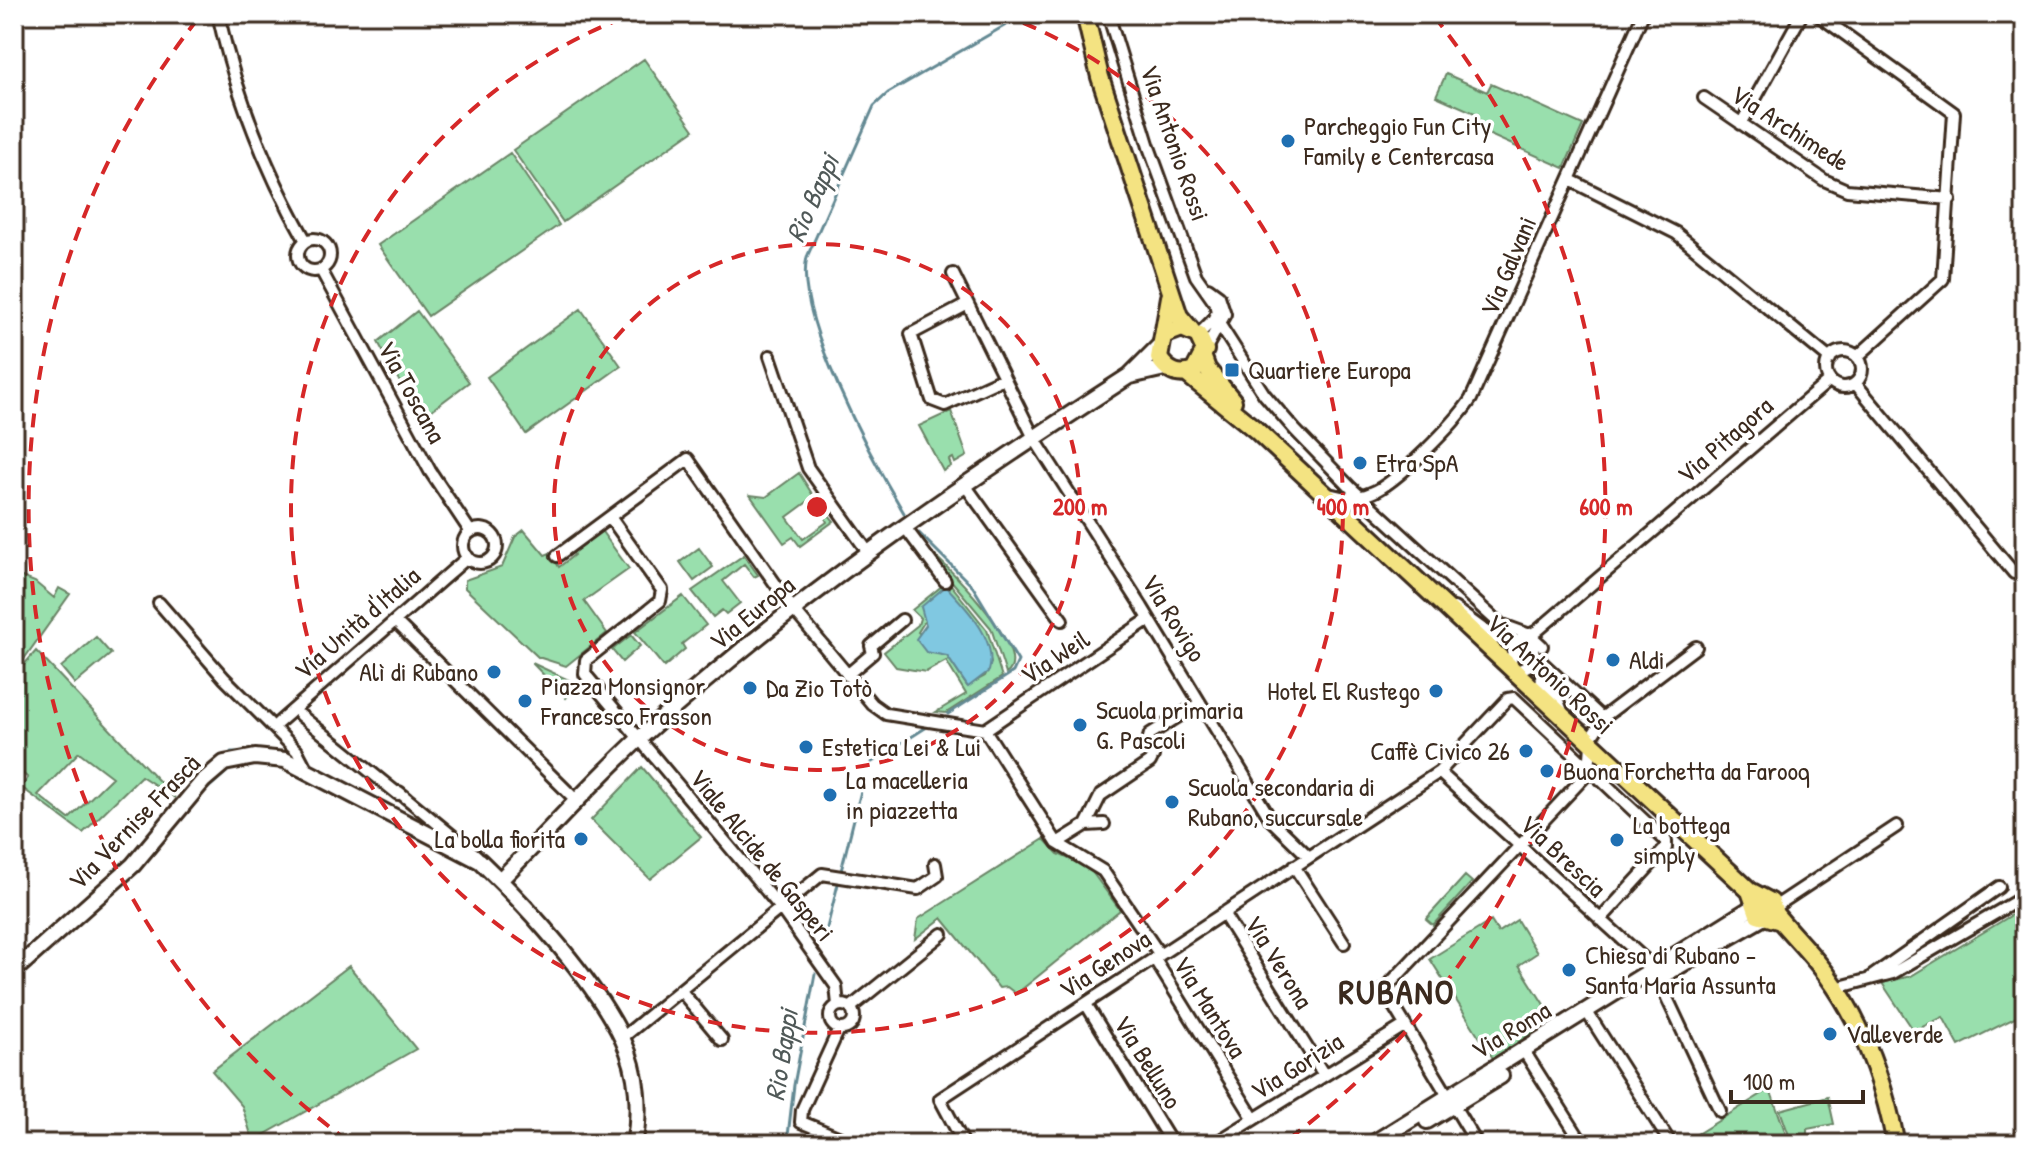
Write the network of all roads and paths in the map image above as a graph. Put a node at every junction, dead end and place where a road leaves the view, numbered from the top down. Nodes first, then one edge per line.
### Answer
1 (218, 14) edge
2 (1085, 14) edge
3 (1108, 14) edge
4 (1643, 14) edge
5 (1802, 14) edge
6 (1817, 14) edge
7 (1704, 98) dead end
8 (1741, 124) junction
9 (1570, 180) junction
10 (1950, 199) junction
11 (306, 241) junction
12 (321, 270) junction
13 (953, 274) dead end
14 (1203, 285) junction
15 (1170, 288) junction
16 (968, 304) junction
17 (1220, 325) junction
18 (1162, 340) junction
19 (1199, 343) junction
20 (770, 356) dead end
21 (1857, 357) junction
22 (1830, 359) junction
23 (1165, 368) junction
24 (1187, 374) junction
25 (1129, 376) junction
26 (1004, 378) junction
27 (1830, 380) junction
28 (1855, 383) junction
29 (1256, 430) junction
30 (1034, 438) junction
31 (965, 485) junction
32 (1318, 491) junction
33 (1363, 496) junction
34 (610, 517) junction
35 (909, 523) junction
36 (1355, 525) junction
37 (470, 531) junction
38 (868, 552) junction
39 (557, 556) dead end
40 (468, 557) junction
41 (2014, 573) dead end
42 (945, 581) dead end
43 (1434, 598) junction
44 (159, 603) dead end
45 (793, 609) junction
46 (1149, 619) junction
47 (902, 620) dead end
48 (1062, 620) dead end
49 (395, 621) junction
50 (1548, 624) junction
51 (1530, 635) junction
52 (1514, 643) junction
53 (1542, 646) junction
54 (1696, 647) dead end
55 (1540, 660) junction
56 (1510, 669) junction
57 (847, 675) junction
58 (1514, 698) joint
59 (1200, 703) junction
60 (300, 715) dead end
61 (1603, 719) junction
62 (1564, 720) junction
63 (278, 723) dead end
64 (985, 730) junction
65 (640, 739) junction
66 (1590, 743) junction
67 (1596, 765) junction
68 (307, 770) junction
69 (1439, 772) junction
70 (577, 801) junction
71 (1104, 824) dead end
72 (1086, 825) junction
73 (1897, 826) dead end
74 (1057, 843) junction
75 (1520, 847) junction
76 (1308, 856) junction
77 (480, 861) junction
78 (935, 864) dead end
79 (1294, 866) junction
80 (500, 880) junction
81 (1999, 887) dead end
82 (2025, 896) edge
83 (780, 907) junction
84 (1767, 907) junction
85 (1223, 913) junction
86 (1600, 920) junction
87 (942, 934) dead end
88 (1344, 943) dead end
89 (1157, 957) junction
90 (14, 971) edge
91 (1657, 974) junction
92 (1871, 977) junction
93 (1836, 988) junction
94 (681, 991) junction
95 (1086, 1004) junction
96 (838, 1005) junction
97 (850, 1008) junction
98 (1589, 1016) junction
99 (1404, 1026) junction
100 (839, 1029) junction
101 (622, 1038) junction
102 (722, 1040) dead end
103 (1526, 1055) junction
104 (1324, 1075) junction
105 (1451, 1101) junction
106 (1720, 1111) dead end
107 (1254, 1119) junction
108 (840, 1138) dead end
109 (634, 1144) edge
110 (964, 1144) edge
111 (1172, 1144) edge
112 (1214, 1144) edge
113 (1372, 1144) edge
114 (1389, 1144) edge
115 (1477, 1144) edge
116 (1583, 1144) edge
117 (1671, 1144) edge
118 (1896, 1144) edge

1 - 11 street, Via Toscana
2 - 15 main road, Via Antonio Rossi
3 - 14 street, Via Antonio Rossi
4 - 9 street, Via Galvani
5 - 8 street
6 - 10 street
7 - 8 street, Via Archimede
8 - 10 street, Via Archimede
9 - 22 street
9 - 33 street, Via Galvani
10 - 21 street
11 - 12 street, Via Toscana
11 - 12 street, Via Toscana
12 - 37 street, Via Toscana
13 - 16 street, Via Rovigo
14 - 17 street, Via Antonio Rossi
14 - 19 street, Via Antonio Rossi
15 - 18 main road, Via Antonio Rossi
15 - 19 main road, Via Antonio Rossi
16 - 26 street, Via Rovigo
16 - 26 street
17 - 19 street, Via Antonio Rossi
17 - 33 street, Via Antonio Rossi
18 - 19 main road
18 - 23 main road, Via Antonio Rossi
18 - 25 street, Via Europa
19 - 24 main road, Via Antonio Rossi
19 - 29 main road, Via Antonio Rossi
20 - 38 street
21 - 22 street
21 - 28 street
22 - 27 street
23 - 24 main road, Via Antonio Rossi
23 - 25 street, Via Europa
24 - 29 main road, Via Antonio Rossi
25 - 30 street, Via Europa
26 - 30 street, Via Rovigo
27 - 28 street
27 - 50 street, Via Pitagora
28 - 41 street
29 - 32 main road, Via Antonio Rossi
30 - 31 street, Via Europa
30 - 46 street, Via Rovigo
31 - 35 street, Via Europa
31 - 48 street
32 - 33 street
32 - 36 main road, Via Antonio Rossi
33 - 36 street
33 - 51 street, Via Antonio Rossi
34 - 39 street
34 - 45 street
34 - 65 street, Viale Alcide de Gasperi
35 - 38 street, Via Europa
35 - 42 street
36 - 43 main road, Via Antonio Rossi
37 - 40 street
37 - 40 street, Via Toscana
38 - 45 street, Via Europa
40 - 49 street, Via Unità d'Italia
43 - 52 street
43 - 56 main road, Via Antonio Rossi
44 - 68 street, Via Vernise Frascà
45 - 57 street
45 - 65 street, Via Europa
46 - 59 street, Via Rovigo
46 - 64 street, Via Weil
47 - 57 street
49 - 63 street, Via Unità d'Italia
49 - 70 street
50 - 51 street, Via Pitagora
50 - 53 street
51 - 52 street, Via Pitagora
51 - 53 street, Via Antonio Rossi
51 - 55 street
52 - 56 street
53 - 55 street
54 - 61 street
55 - 56 street
55 - 61 street, Via Antonio Rossi
55 - 62 street
56 - 62 main road, Via Antonio Rossi
57 - 64 street
58 - 67 street, Via Antonio Rossi
58 - 69 street, Via Genova
59 - 72 street
59 - 76 street, Via Rovigo
60 - 77 street, Via Vernise Frascà
61 - 66 street
62 - 66 main road, Via Antonio Rossi
64 - 74 street
65 - 70 street, Via Europa
65 - 83 street, Viale Alcide de Gasperi
66 - 67 main road, Via Antonio Rossi
67 - 75 street
67 - 84 main road, Via Antonio Rossi
67 - 86 street, Via Antonio Rossi
68 - 77 street, Via Vernise Frascà
68 - 90 street, Via Vernise Frascà
69 - 75 street, Via Brescia
69 - 76 street, Via Genova
70 - 80 street, Via Europa
71 - 72 street
72 - 74 street
73 - 84 street
74 - 89 street, Via Mantova
75 - 86 street, Via Brescia
75 - 99 street
76 - 79 street, Via Genova
77 - 80 street, Via Vernise Frascà
78 - 83 street
79 - 85 street, Via Genova
79 - 88 street
80 - 101 street, Via Vernise Frascà
81 - 92 street
82 - 92 street
83 - 94 street
83 - 96 street, Viale Alcide de Gasperi
84 - 91 street, Via Roma
84 - 93 main road, Via Antonio Rossi
85 - 89 street, Via Genova
85 - 104 street, Via Verona
86 - 91 street, Via Brescia
87 - 97 street, Viale Alcide de Gasperi
89 - 95 street, Via Genova
89 - 107 street, Via Mantova
91 - 98 street, Via Roma
91 - 106 street
92 - 93 street
93 - 118 main road, Via Antonio Rossi
94 - 101 street
94 - 102 street
95 - 110 street, Via Genova
95 - 111 street, Via Belluno
96 - 97 street
96 - 100 street, Viale Alcide de Gasperi
97 - 100 street, Viale Alcide de Gasperi
98 - 103 street, Via Roma
98 - 117 street
99 - 104 street, Via Gorizia
99 - 105 street
100 - 108 street, Viale Alcide de Gasperi
101 - 109 street, Via Vernise Frascà
103 - 105 street, Via Roma
103 - 116 street
104 - 107 street, Via Gorizia
105 - 113 street, Via Roma
105 - 114 street, Via Roma
105 - 115 street
107 - 112 street, Via Gorizia

